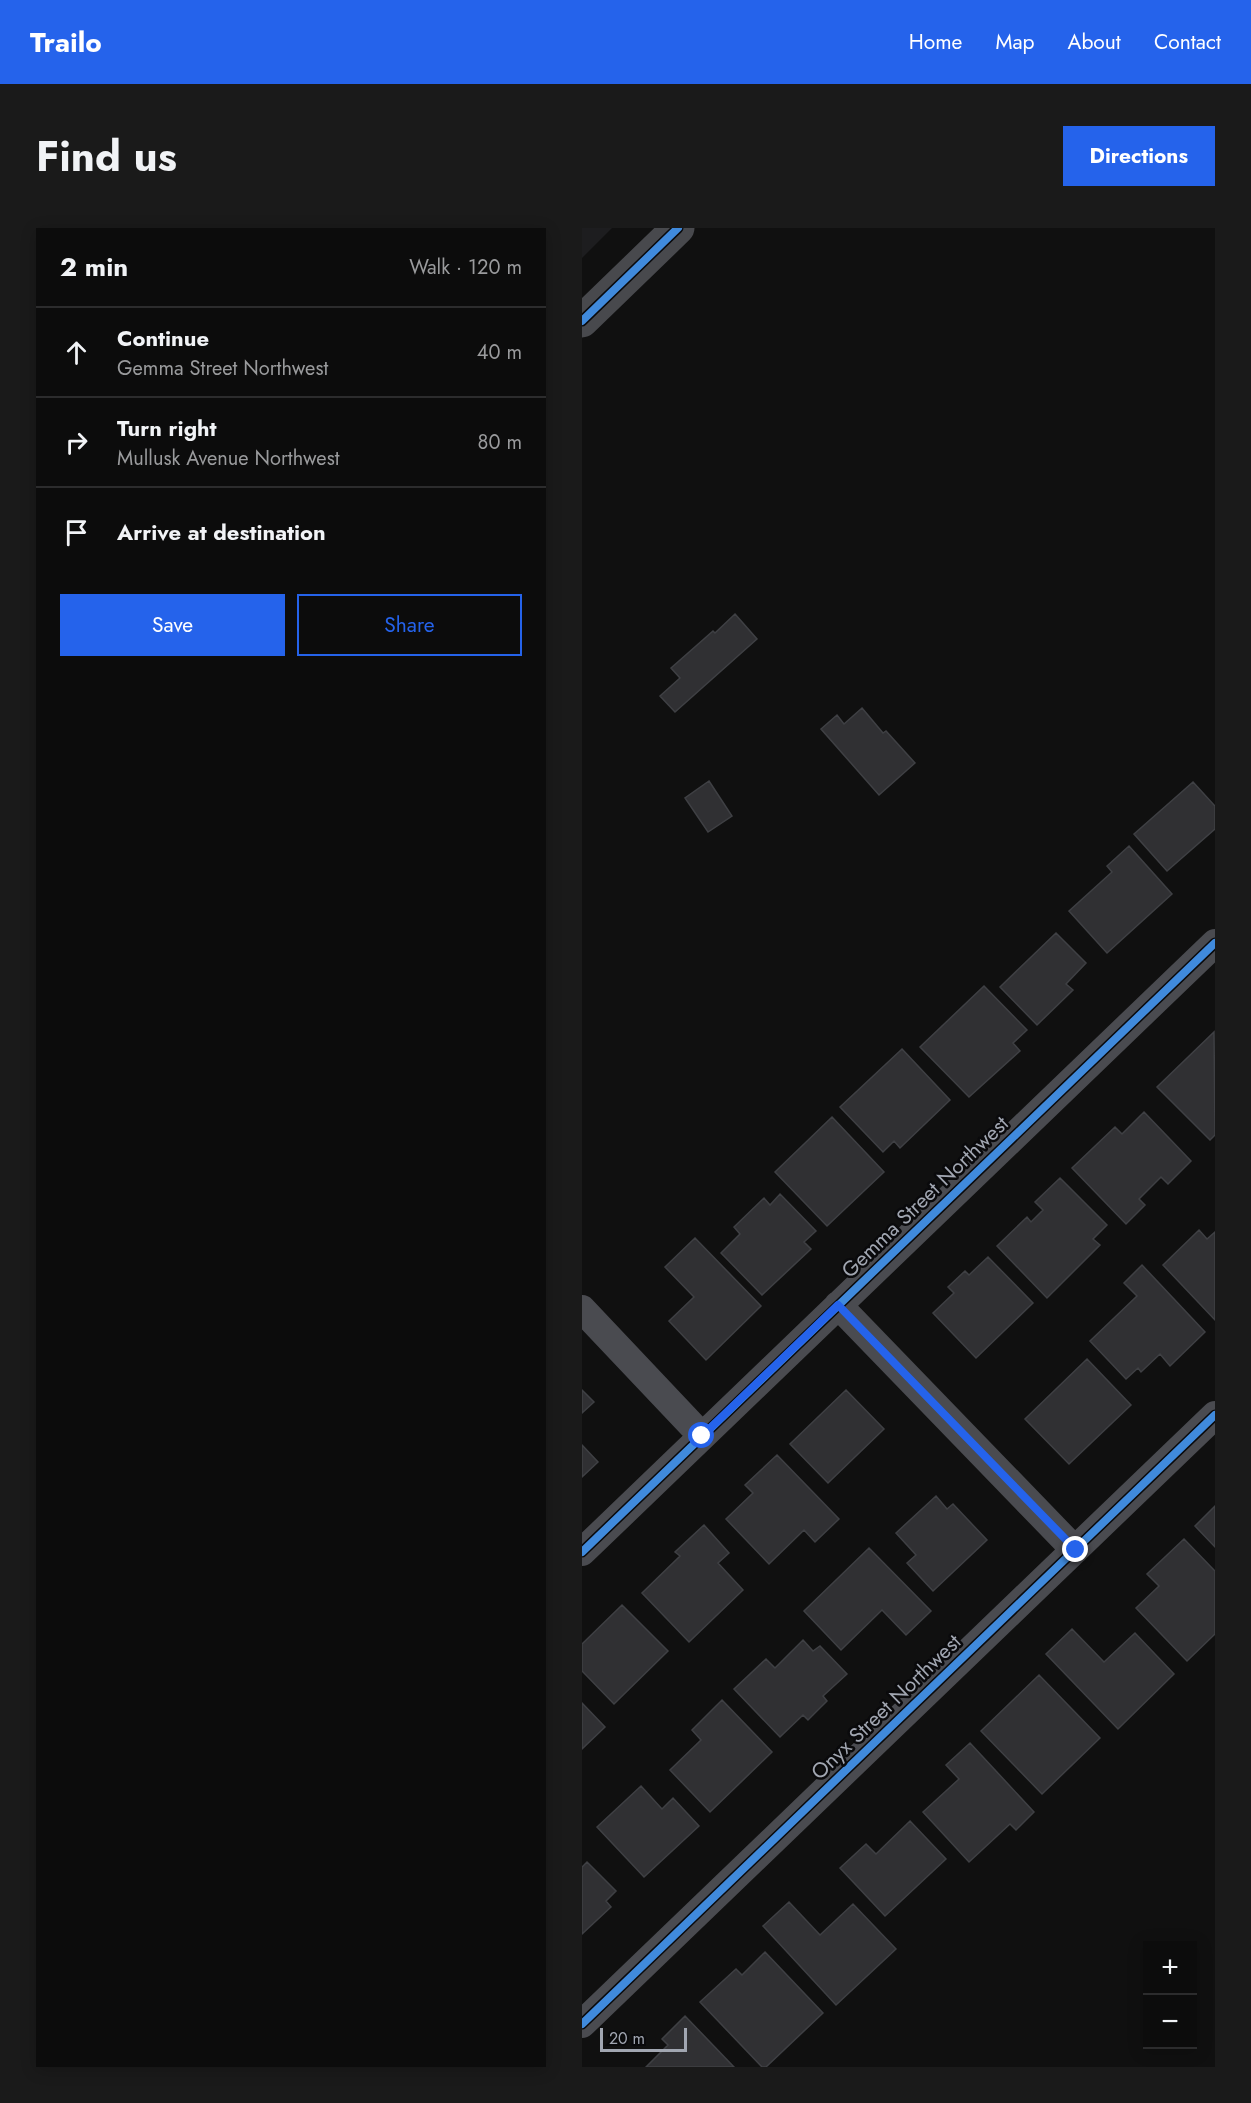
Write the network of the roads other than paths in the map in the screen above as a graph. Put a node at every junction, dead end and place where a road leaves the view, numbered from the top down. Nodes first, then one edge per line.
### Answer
1 (678, 228) edge
2 (582, 321) edge
3 (1215, 943) edge
4 (838, 1305) junction
5 (582, 1309) edge
6 (1215, 1415) edge
7 (702, 1436) junction
8 (1076, 1550) junction
9 (582, 1552) edge
10 (582, 2024) edge

1 - 2 main road
3 - 4 street, Gemma Street Northwest
4 - 7 street, Gemma Street Northwest
4 - 8 street
5 - 7 street
6 - 8 street, Onyx Street Northwest
7 - 9 street, Gemma Street Northwest
8 - 10 street, Onyx Street Northwest

